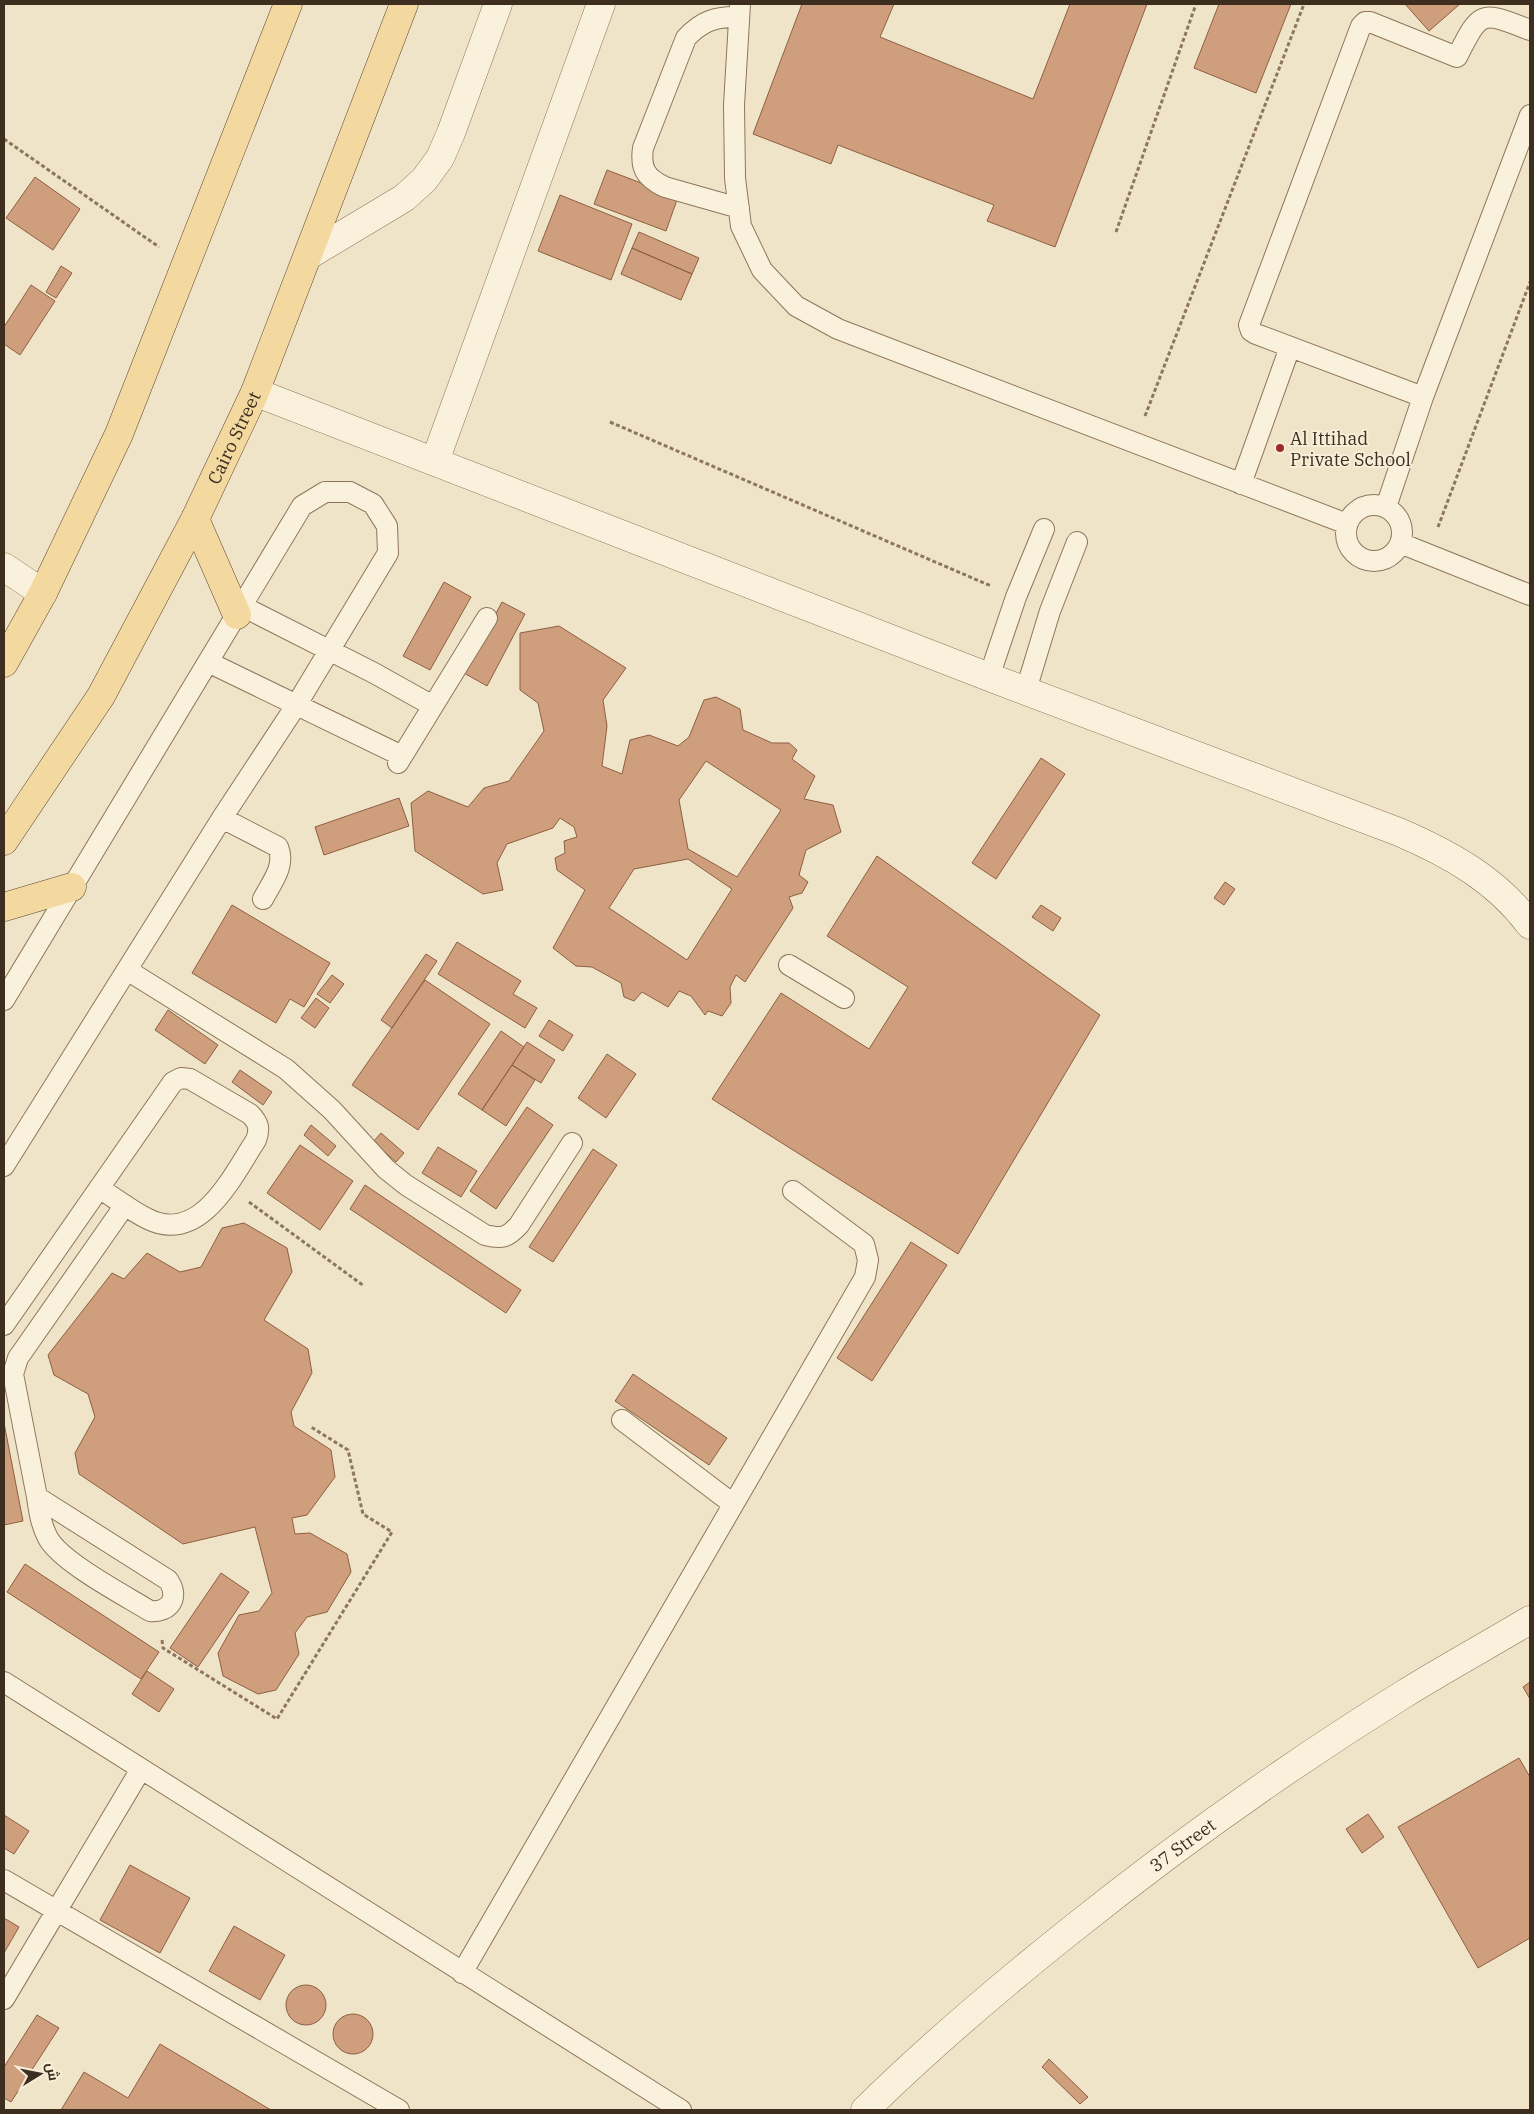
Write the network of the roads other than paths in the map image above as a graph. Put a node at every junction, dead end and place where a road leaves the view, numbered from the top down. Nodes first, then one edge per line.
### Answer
1 (288, 4) edge
2 (404, 4) edge
3 (498, 4) edge
4 (600, 4) edge
5 (740, 11) edge
6 (1530, 30) edge
7 (1530, 115) edge
8 (739, 208) junction
9 (309, 255) junction
10 (1290, 347) junction
11 (255, 392) junction
12 (1423, 397) junction
13 (435, 461) junction
14 (1241, 484) junction
15 (1386, 507) junction
16 (196, 519) junction
17 (1347, 524) junction
18 (1044, 529) dead end
19 (1077, 542) dead end
20 (1400, 543) junction
21 (4, 567) edge
22 (44, 593) junction
23 (1530, 595) edge
24 (239, 611) junction
25 (487, 618) dead end
26 (329, 651) junction
27 (208, 662) junction
28 (4, 663) edge
29 (989, 677) junction
30 (1026, 690) junction
31 (297, 704) junction
32 (433, 706) junction
33 (222, 818) junction
34 (4, 841) edge
35 (72, 887) junction
36 (263, 899) dead end
37 (4, 907) edge
38 (1530, 925) edge
39 (789, 965) dead end
40 (127, 970) junction
41 (844, 998) dead end
42 (4, 1000) edge
43 (572, 1143) dead end
44 (4, 1166) edge
45 (99, 1188) junction
46 (794, 1191) dead end
47 (125, 1204) junction
48 (4, 1325) edge
49 (4, 1329) edge
50 (27, 1344) junction
51 (8, 1375) edge
52 (622, 1420) dead end
53 (37, 1497) junction
54 (733, 1504) junction
55 (1530, 1620) edge
56 (4, 1682) edge
57 (140, 1768) junction
58 (4, 1880) edge
59 (56, 1911) junction
60 (462, 1972) junction
61 (4, 1999) edge
62 (399, 2110) edge
63 (681, 2110) edge
64 (865, 2110) edge

1 - 22 main road
2 - 9 main road, Cairo Street
3 - 9 street
4 - 13 street
5 - 8 lane
5 - 8 lane
6 - 10 lane
7 - 12 lane
8 - 14 lane
9 - 11 main road, Cairo Street
10 - 12 lane
10 - 14 lane
11 - 13 street
11 - 16 main road, Cairo Street
12 - 15 lane
13 - 29 street
14 - 17 lane
15 - 17 lane
15 - 20 lane
16 - 24 main road
16 - 34 main road, Cairo Street
17 - 20 lane
18 - 29 lane
19 - 30 lane
20 - 23 lane
21 - 22 street
22 - 28 main road
24 - 26 lane
24 - 26 lane
24 - 27 lane
25 - 32 lane
26 - 31 lane
26 - 32 lane
27 - 31 lane
27 - 35 lane
29 - 30 street
30 - 38 street
31 - 32 lane
31 - 33 lane
33 - 36 lane
33 - 40 lane
35 - 37 main road
35 - 42 lane
39 - 41 lane
40 - 43 lane
40 - 44 lane
45 - 47 lane
45 - 47 lane
45 - 48 lane
46 - 54 lane
47 - 50 lane
49 - 50 lane
50 - 51 lane
51 - 53 lane
52 - 54 lane
53 - 53 lane
54 - 60 lane
55 - 64 street, 37 Street
56 - 57 lane
57 - 59 lane
57 - 60 lane
58 - 59 lane
59 - 61 lane
59 - 62 lane
60 - 63 lane

